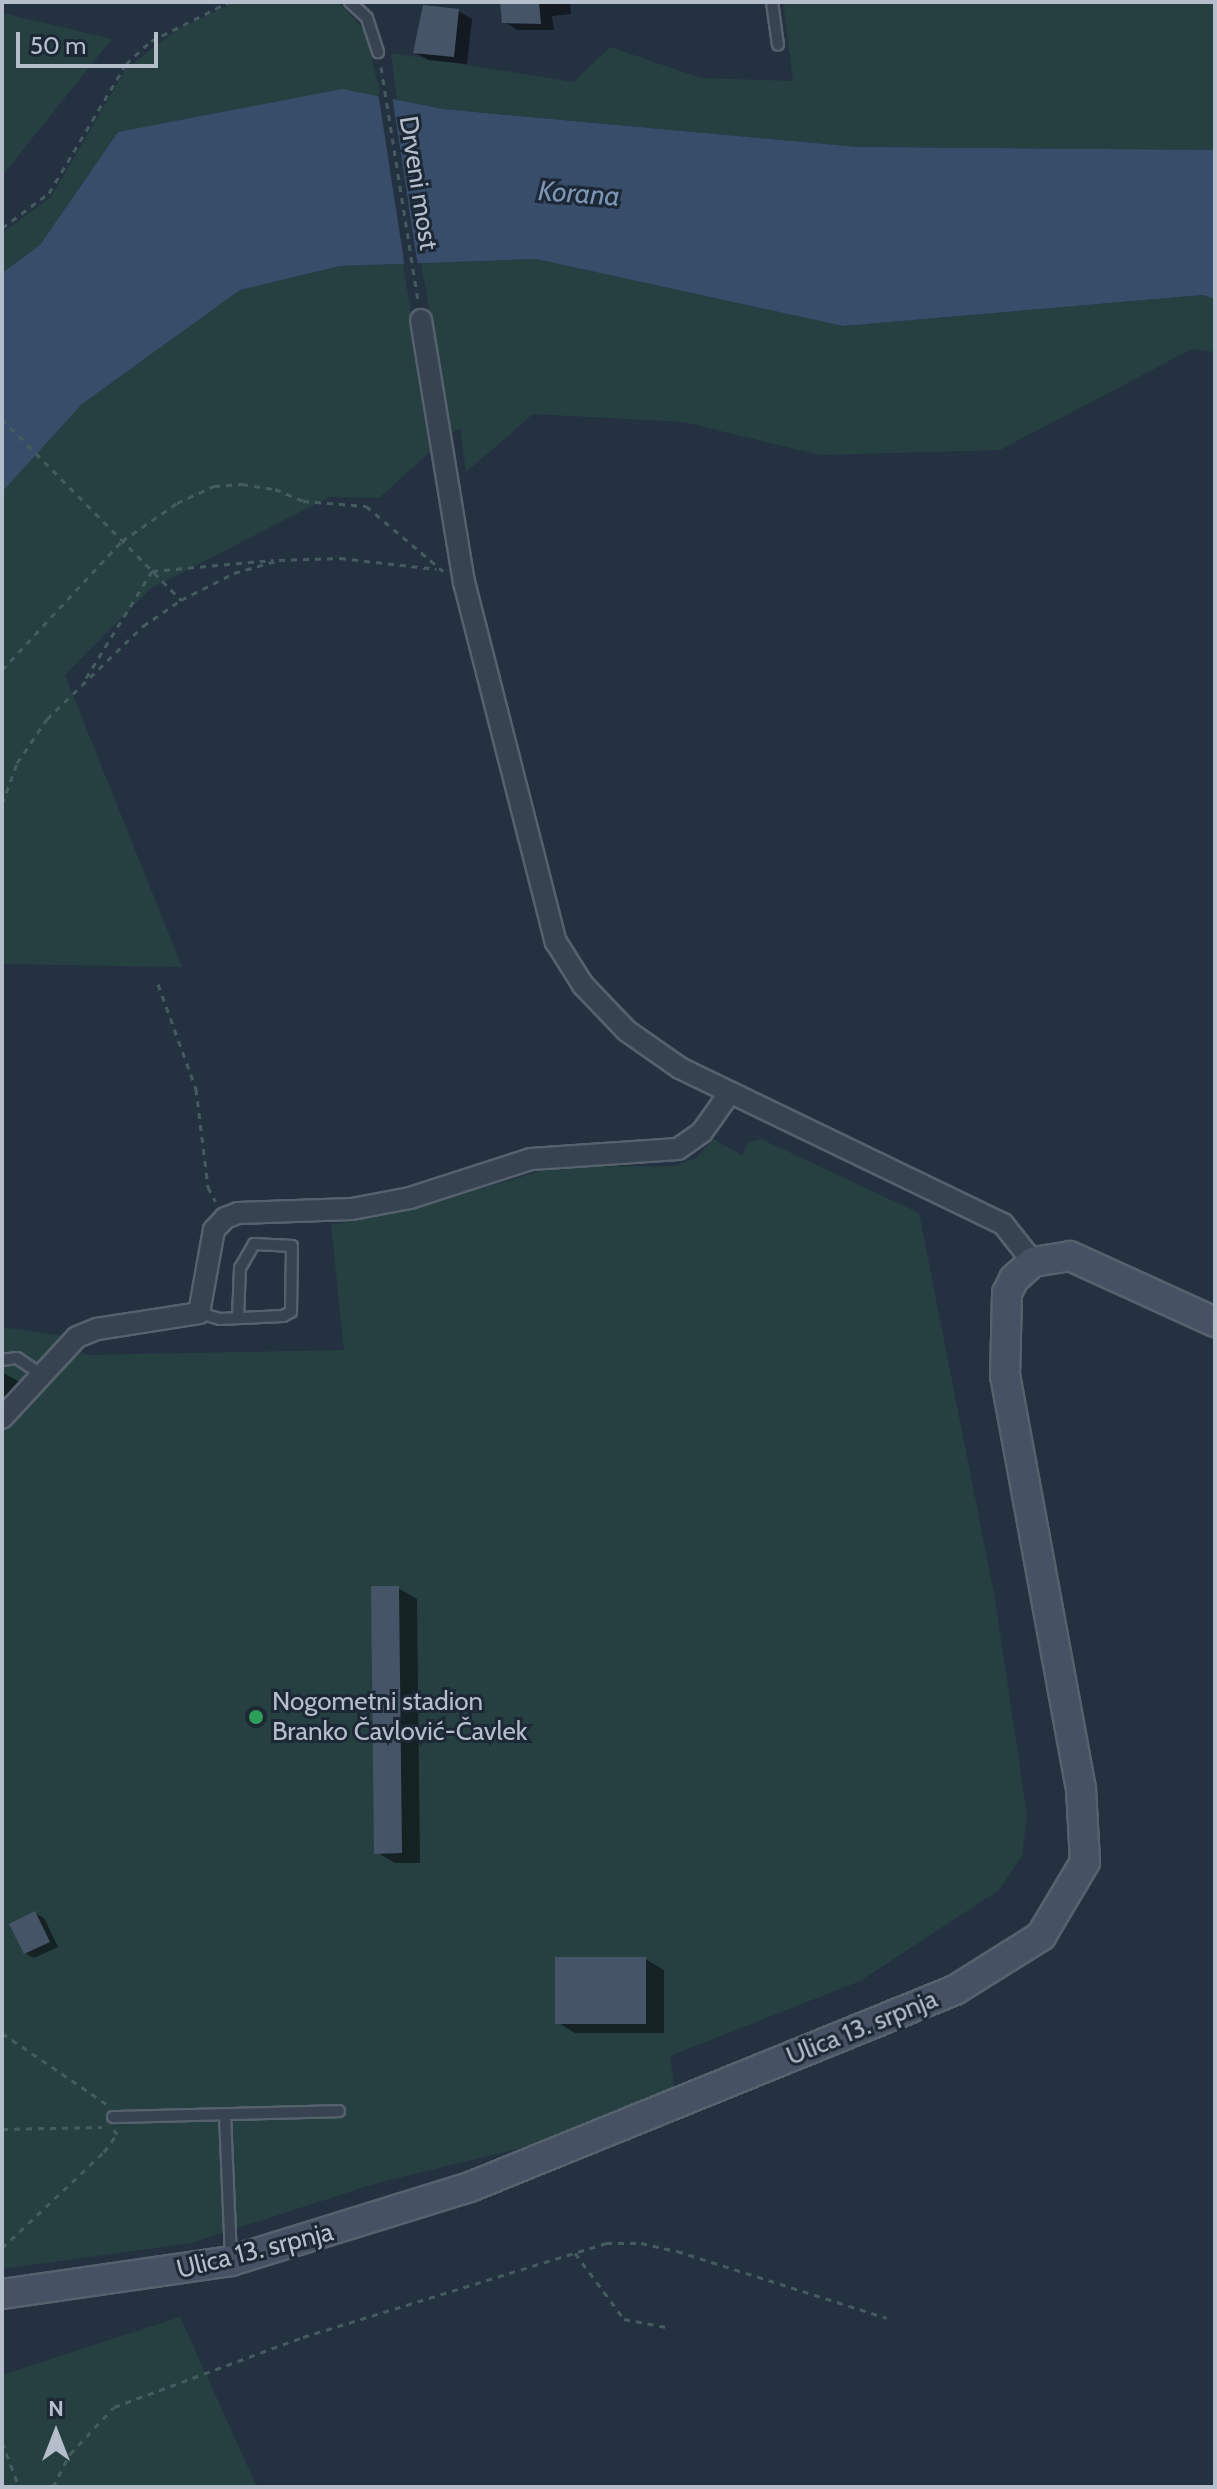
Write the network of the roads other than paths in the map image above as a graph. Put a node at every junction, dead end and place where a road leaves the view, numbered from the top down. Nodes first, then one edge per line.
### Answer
1 (350, 2) edge
2 (772, 2) edge
3 (778, 45) dead end
4 (378, 52) road end
5 (421, 320) road end
6 (729, 1094) junction
7 (1033, 1262) junction
8 (199, 1313) junction
9 (238, 1318) junction
10 (1215, 1322) edge
11 (2, 1360) edge
12 (39, 1373) junction
13 (2, 1418) edge
14 (339, 2111) dead end
15 (225, 2115) junction
16 (113, 2122) road end
17 (231, 2261) junction
18 (2, 2294) edge

1 - 4 lane
2 - 3 lane
5 - 6 street
6 - 7 street
6 - 8 street
7 - 10 street
7 - 17 street, Ulica 13. srpnja
8 - 9 lane
8 - 12 street
9 - 9 lane
11 - 12 lane
12 - 13 street
14 - 15 lane
15 - 16 lane
15 - 17 lane
17 - 18 street, Ulica 13. srpnja

